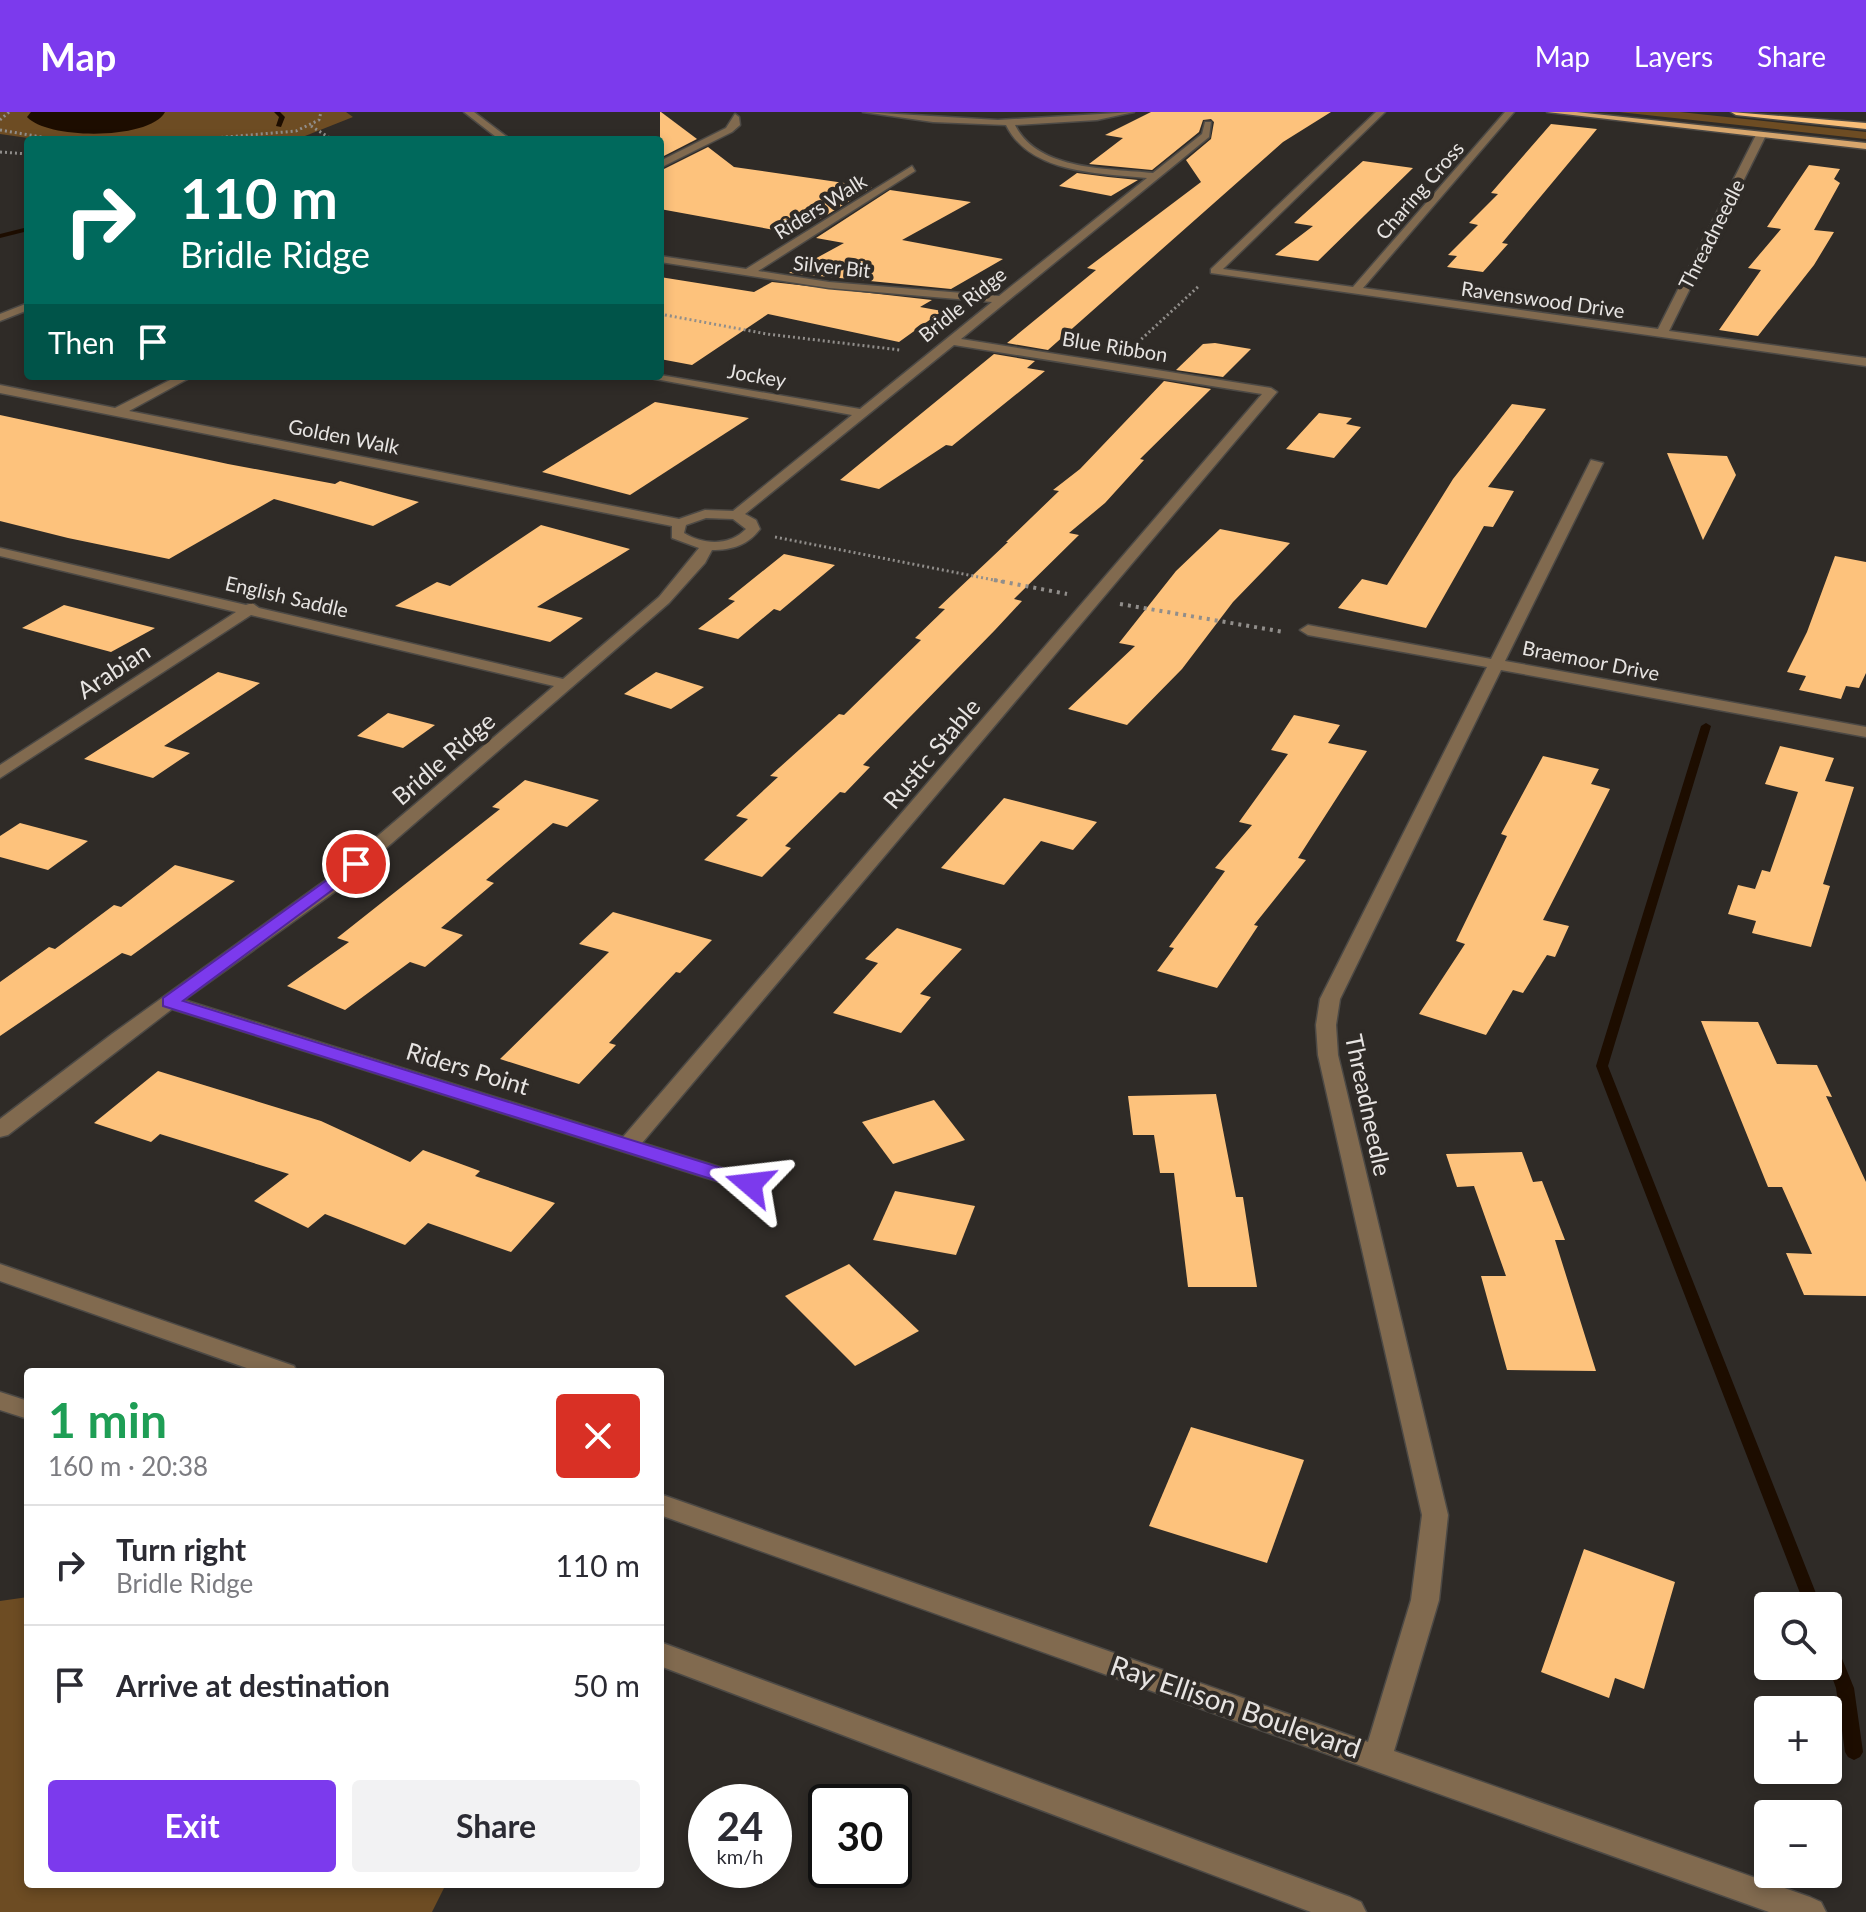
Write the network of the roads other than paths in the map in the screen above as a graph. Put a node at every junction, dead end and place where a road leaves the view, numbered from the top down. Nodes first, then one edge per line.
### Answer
1 (468, 112) edge
2 (867, 112) edge
3 (1130, 112) edge
4 (1381, 112) edge
5 (1510, 112) edge
6 (1551, 112) edge
7 (1736, 112) edge
8 (1842, 112) edge
9 (1866, 114) edge
10 (735, 117) dead end
11 (1037, 122) junction
12 (1009, 123) junction
13 (1208, 124) dead end
14 (1866, 126) edge
15 (1040, 133) dead end
16 (1761, 135) junction
17 (501, 136) edge
18 (1866, 146) edge
19 (1055, 148) dead end
20 (664, 163) edge
21 (912, 169) dead end
22 (1160, 172) junction
23 (664, 260) edge
24 (747, 273) junction
25 (1355, 291) junction
26 (1002, 300) junction
27 (24, 308) edge
28 (0, 318) edge
29 (1662, 334) junction
30 (951, 341) junction
31 (1866, 362) edge
32 (664, 379) edge
33 (179, 380) edge
34 (0, 389) edge
35 (1271, 392) joint
36 (117, 412) junction
37 (862, 413) junction
38 (1596, 463) dead end
39 (736, 515) junction
40 (680, 523) junction
41 (707, 546) junction
42 (0, 552) edge
43 (252, 608) junction
44 (1308, 630) road end
45 (1496, 663) junction
46 (565, 684) junction
47 (1866, 732) edge
48 (0, 773) edge
49 (169, 1002) junction
50 (0, 1130) edge
51 (628, 1145) junction
52 (750, 1184) dead end
53 (0, 1272) edge
54 (274, 1368) edge
55 (0, 1401) edge
56 (24, 1409) edge
57 (664, 1505) edge
58 (664, 1655) edge
59 (1378, 1756) junction
60 (1350, 1912) edge
61 (1810, 1912) edge

1 - 17 street
2 - 12 street
3 - 11 street
4 - 25 street, Ravenswood Drive
5 - 25 street, Charing Cross
6 - 16 main road
7 - 14 highway
8 - 9 highway
10 - 20 street
11 - 12 street
11 - 15 street
12 - 22 street
13 - 22 street, Bridle Ridge
16 - 18 main road
16 - 29 street, Threadneedle
19 - 22 street
21 - 24 street, Riders Walk
22 - 26 street, Bridle Ridge
23 - 24 street, Silver Bit
24 - 26 street, Silver Bit
25 - 29 street, Ravenswood Drive
26 - 30 street, Bridle Ridge
27 - 28 street
29 - 31 street, Ravenswood Drive
30 - 35 street, Blue Ribbon
30 - 37 street, Bridle Ridge
32 - 37 street, Jockey
33 - 36 street
34 - 36 street, Golden Walk
35 - 51 street, Rustic Stable
36 - 40 street, Golden Walk
37 - 39 street, Bridle Ridge
38 - 45 street, Threadneedle
39 - 40 street
39 - 41 street
40 - 41 street
41 - 46 street, Bridle Ridge
42 - 43 street, English Saddle
43 - 46 street, English Saddle
43 - 48 street, Arabian
44 - 45 street, Braemoor Drive
45 - 47 street, Braemoor Drive
45 - 59 street, Threadneedle
46 - 49 street, Bridle Ridge
49 - 50 street, Bridle Ridge
49 - 51 street, Riders Point
51 - 52 street, Riders Point
53 - 54 street
55 - 56 street
57 - 59 street, Ray Ellison Boulevard
58 - 60 street
59 - 61 street, Ray Ellison Boulevard

